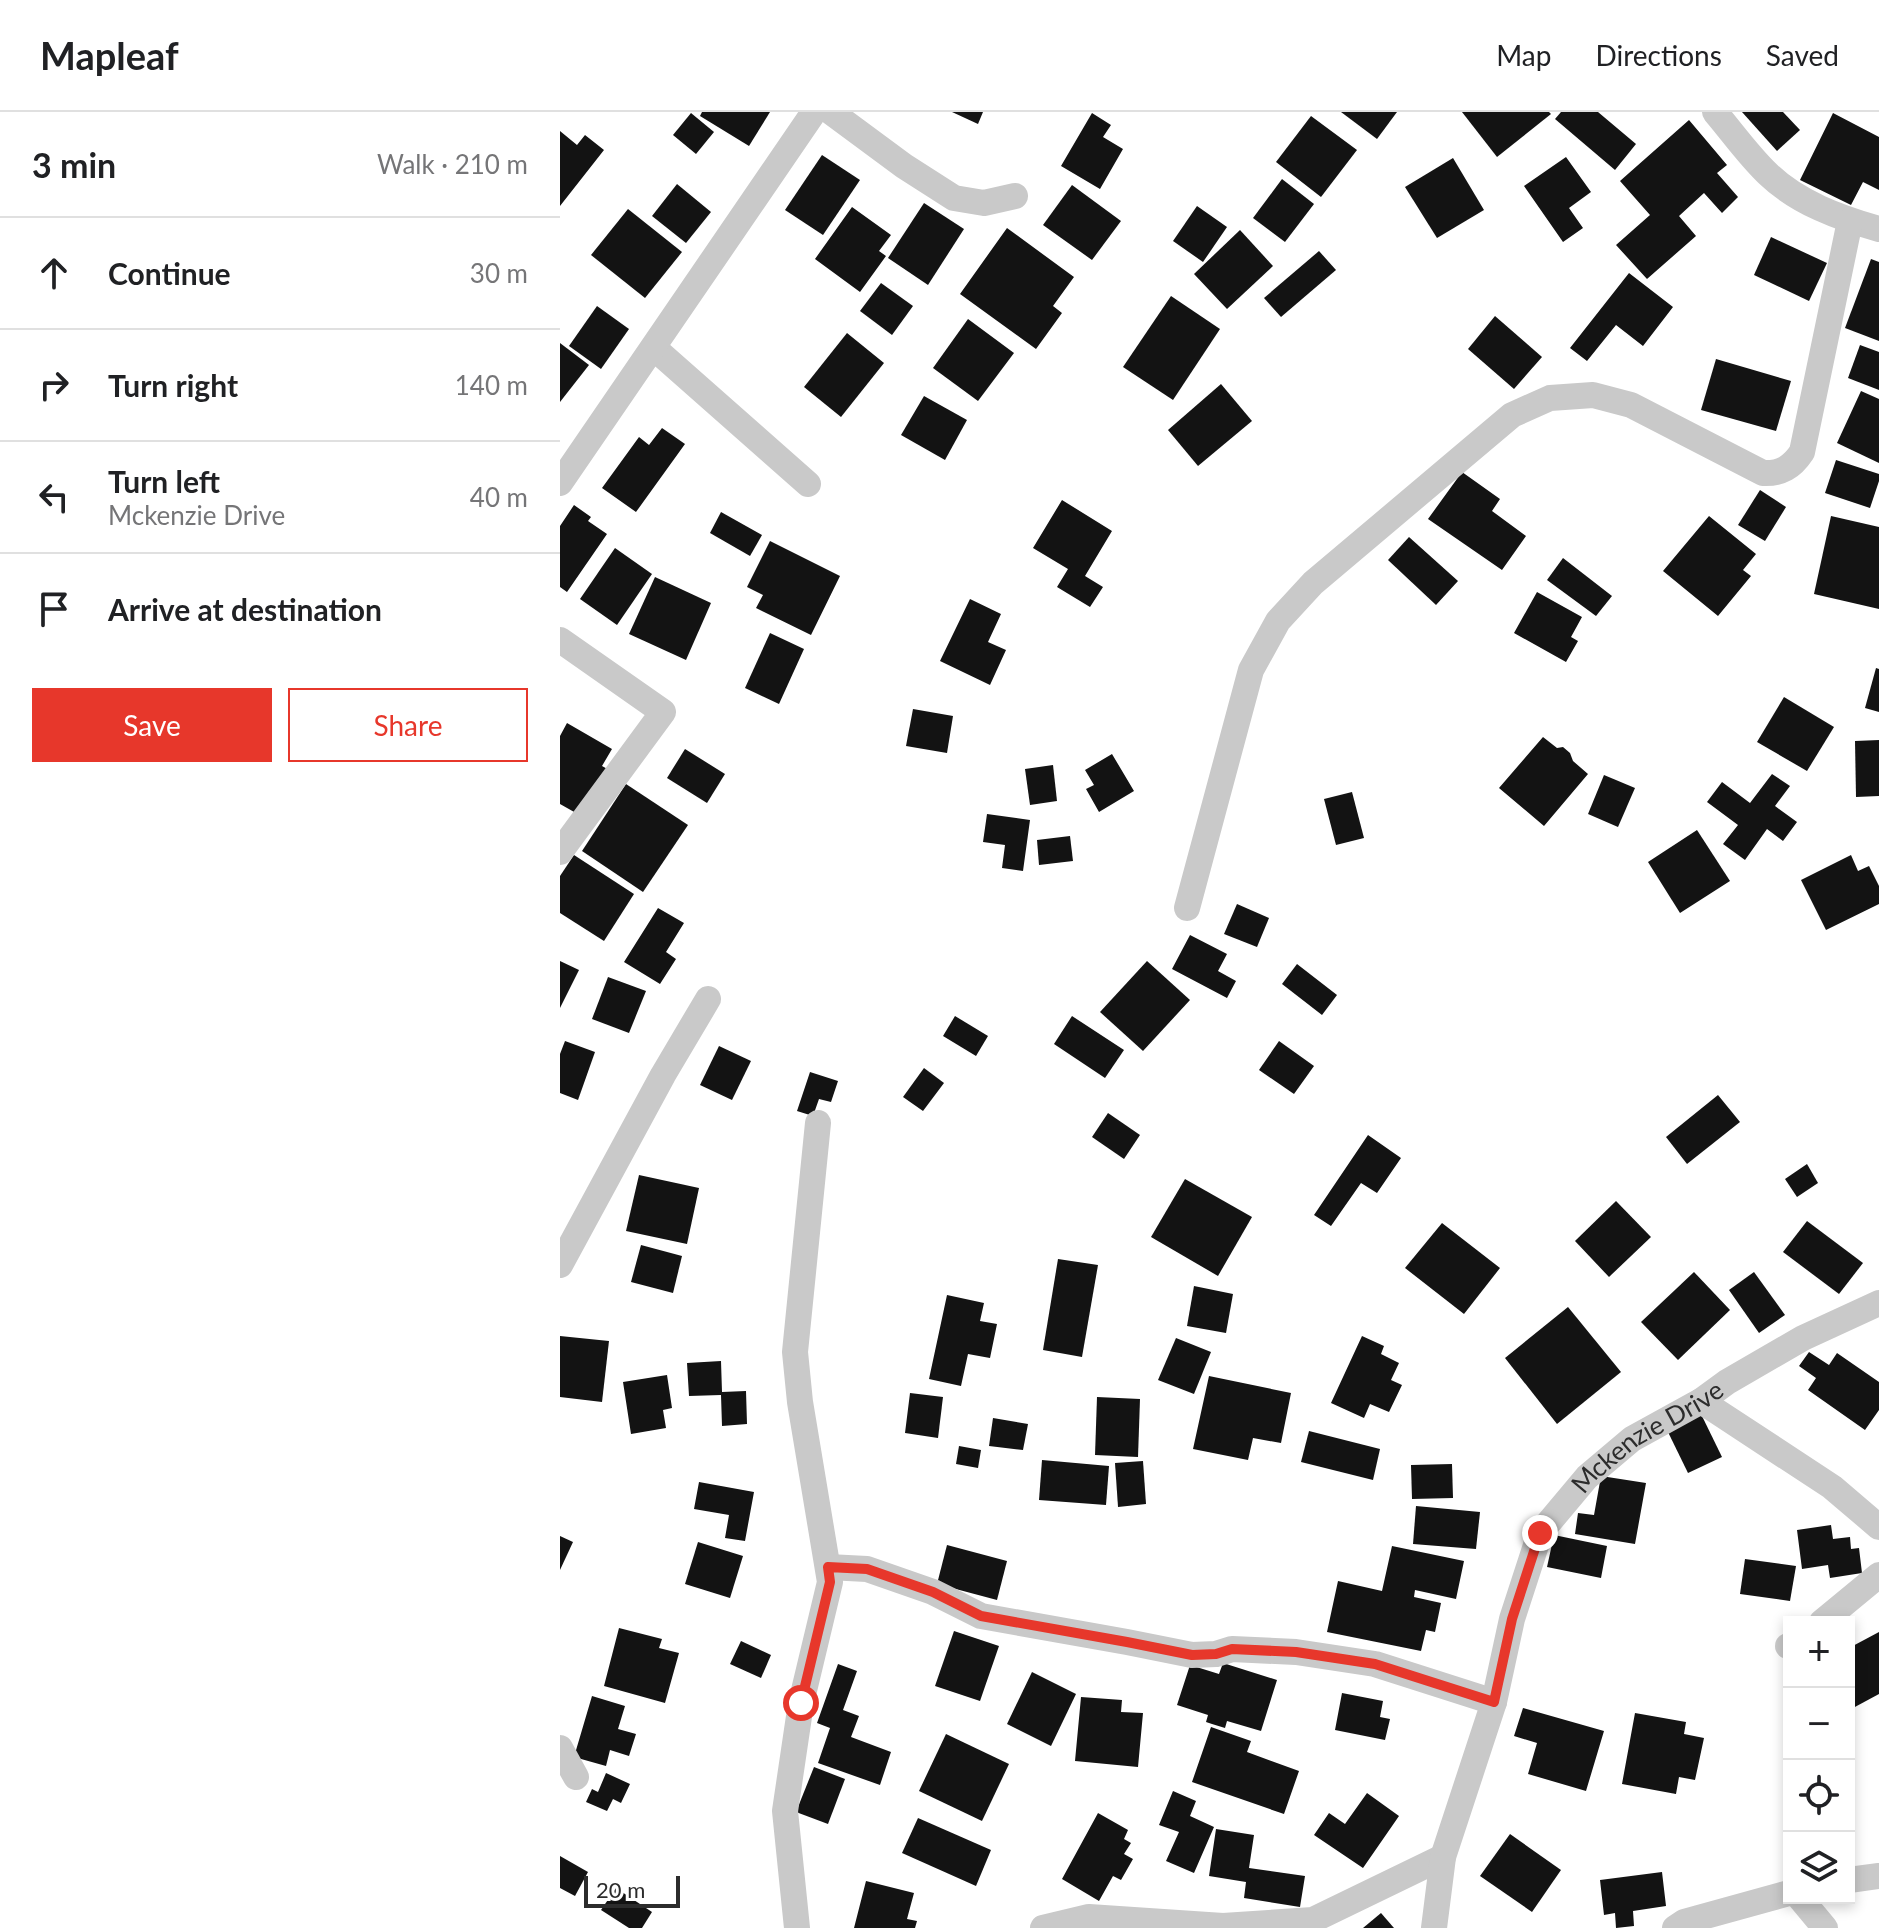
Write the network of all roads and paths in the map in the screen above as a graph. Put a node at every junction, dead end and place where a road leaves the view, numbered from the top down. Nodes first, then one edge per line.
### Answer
1 (814, 112) edge
2 (831, 112) edge
3 (1715, 112) edge
4 (1015, 196) dead end
5 (1850, 221) junction
6 (1879, 229) edge
7 (654, 348) junction
8 (560, 483) edge
9 (808, 484) dead end
10 (560, 640) edge
11 (560, 852) edge
12 (1187, 908) dead end
13 (708, 999) dead end
14 (818, 1123) dead end
15 (560, 1265) edge
16 (1879, 1303) edge
17 (1701, 1401) junction
18 (1879, 1527) edge
19 (828, 1567) junction
20 (1879, 1575) edge
21 (1829, 1616) edge
22 (1494, 1702) junction
23 (560, 1748) edge
24 (576, 1777) dead end
25 (1443, 1857) junction
26 (1879, 1876) edge
27 (1855, 1879) edge
28 (1783, 1895) edge
29 (1805, 1904) edge
30 (797, 1928) edge
31 (1043, 1928) edge
32 (1434, 1928) edge
33 (1675, 1928) edge
34 (1825, 1928) edge

1 - 7 street
2 - 4 street
3 - 5 street
5 - 6 street
5 - 12 street
7 - 8 street
7 - 9 street
10 - 11 street
13 - 15 street
14 - 19 street
16 - 17 street, Mckenzie Drive
17 - 18 street
17 - 22 street, Mckenzie Drive
19 - 22 street
19 - 30 street
20 - 21 street
22 - 25 street, Mckenzie Drive
23 - 24 street
25 - 31 street
25 - 32 street, Mckenzie Drive
26 - 27 street
28 - 33 street
29 - 34 street

